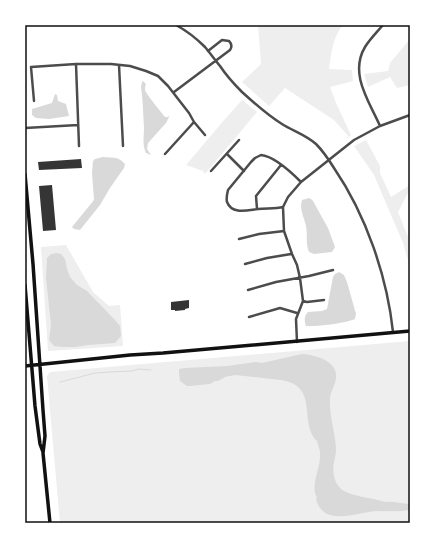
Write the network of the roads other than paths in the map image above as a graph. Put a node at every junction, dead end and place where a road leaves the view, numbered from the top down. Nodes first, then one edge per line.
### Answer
1 (176, 25) edge
2 (383, 25) edge
3 (208, 51) junction
4 (215, 60) junction
5 (76, 64) junction
6 (119, 65) junction
7 (174, 92) junction
8 (34, 101) dead end
9 (410, 116) edge
10 (194, 122) junction
11 (78, 125) junction
12 (380, 126) junction
13 (25, 128) edge
14 (205, 135) dead end
15 (238, 140) dead end
16 (79, 146) dead end
17 (123, 146) dead end
18 (165, 154) dead end
19 (227, 154) junction
20 (329, 159) junction
21 (281, 165) junction
22 (212, 171) dead end
23 (244, 171) junction
24 (25, 174) edge
25 (301, 182) junction
26 (283, 207) junction
27 (257, 209) junction
28 (284, 231) junction
29 (239, 239) dead end
30 (292, 254) junction
31 (245, 264) dead end
32 (333, 270) dead end
33 (300, 278) junction
34 (25, 285) edge
35 (248, 290) dead end
36 (324, 300) dead end
37 (303, 301) junction
38 (297, 313) junction
39 (249, 317) dead end
40 (410, 331) edge
41 (394, 333) junction
42 (297, 342) junction
43 (40, 364) junction
44 (31, 365) junction
45 (25, 366) edge
46 (44, 453) junction
47 (50, 523) edge

1 - 3 street
2 - 12 street
3 - 4 street
3 - 4 street
4 - 7 street
4 - 20 street
5 - 6 street
5 - 8 street
5 - 11 street
6 - 7 street
6 - 17 street
7 - 10 street
9 - 12 street
10 - 14 street
10 - 18 street
11 - 13 street
11 - 16 street
12 - 20 street
15 - 19 street
19 - 22 street
19 - 23 street
20 - 25 street
20 - 41 street
21 - 23 street
21 - 25 street
21 - 27 street
23 - 27 street
24 - 43 main road
25 - 26 street
26 - 27 street
26 - 28 street
28 - 29 street
28 - 30 street
30 - 31 street
30 - 33 street
32 - 33 street
33 - 35 street
33 - 37 street
34 - 44 main road
36 - 37 street
37 - 38 street
38 - 39 street
38 - 42 street
40 - 41 main road
41 - 42 main road
42 - 43 main road
43 - 44 main road
43 - 46 main road
44 - 45 main road
44 - 46 main road
46 - 47 main road

